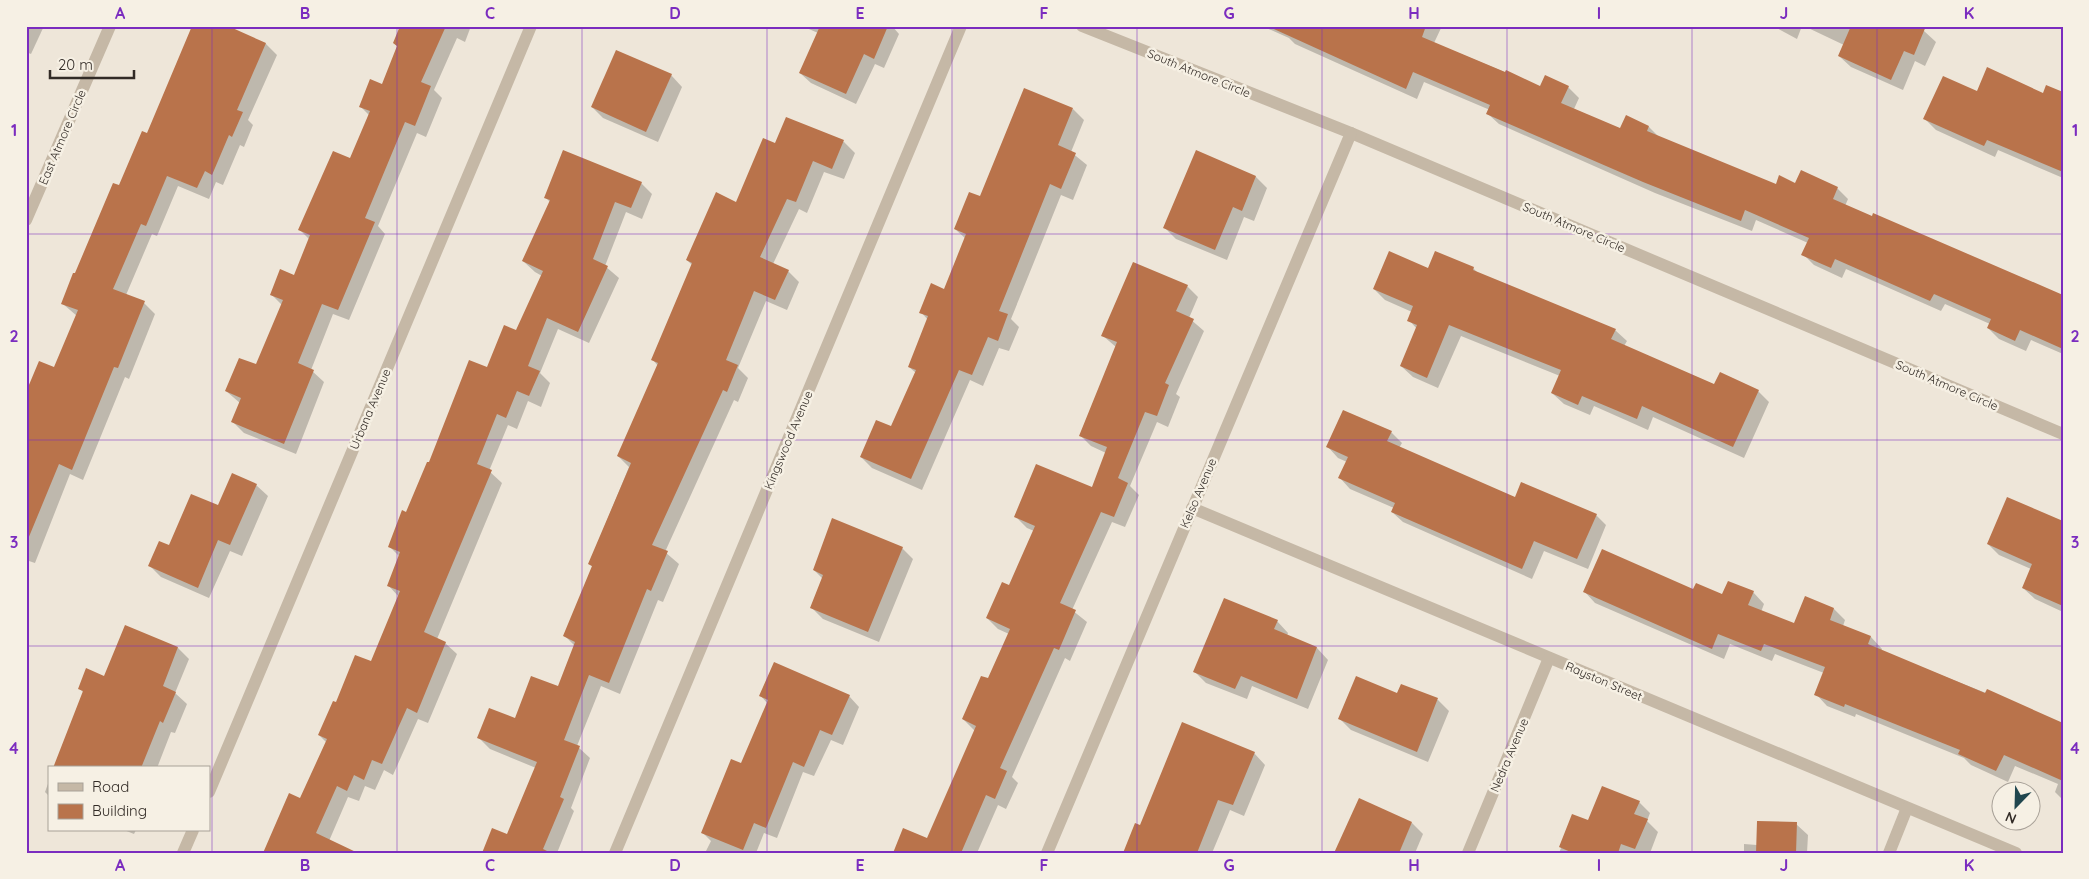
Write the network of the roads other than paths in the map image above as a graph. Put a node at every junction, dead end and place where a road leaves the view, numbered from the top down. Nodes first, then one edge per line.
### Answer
1 (110, 26) edge
2 (531, 26) edge
3 (961, 26) edge
4 (1082, 26) edge
5 (1351, 133) junction
6 (26, 220) edge
7 (2063, 434) edge
8 (1192, 508) junction
9 (1549, 658) junction
10 (210, 790) edge
11 (1908, 808) junction
12 (192, 832) edge
13 (183, 853) edge
14 (615, 853) edge
15 (1047, 853) edge
16 (1468, 853) edge
17 (1889, 853) edge
18 (2016, 853) edge

1 - 6 street, East Atmore Circle
2 - 10 street, Urbana Avenue
3 - 14 street, Kingswood Avenue
4 - 5 street, South Atmore Circle
5 - 7 street, South Atmore Circle
5 - 8 street, Kelso Avenue
8 - 9 street, Rayston Street
8 - 15 street, Kelso Avenue
9 - 11 street, Rayston Street
9 - 16 street, Nedra Avenue
11 - 17 street
11 - 18 street, Rayston Street
12 - 13 street

